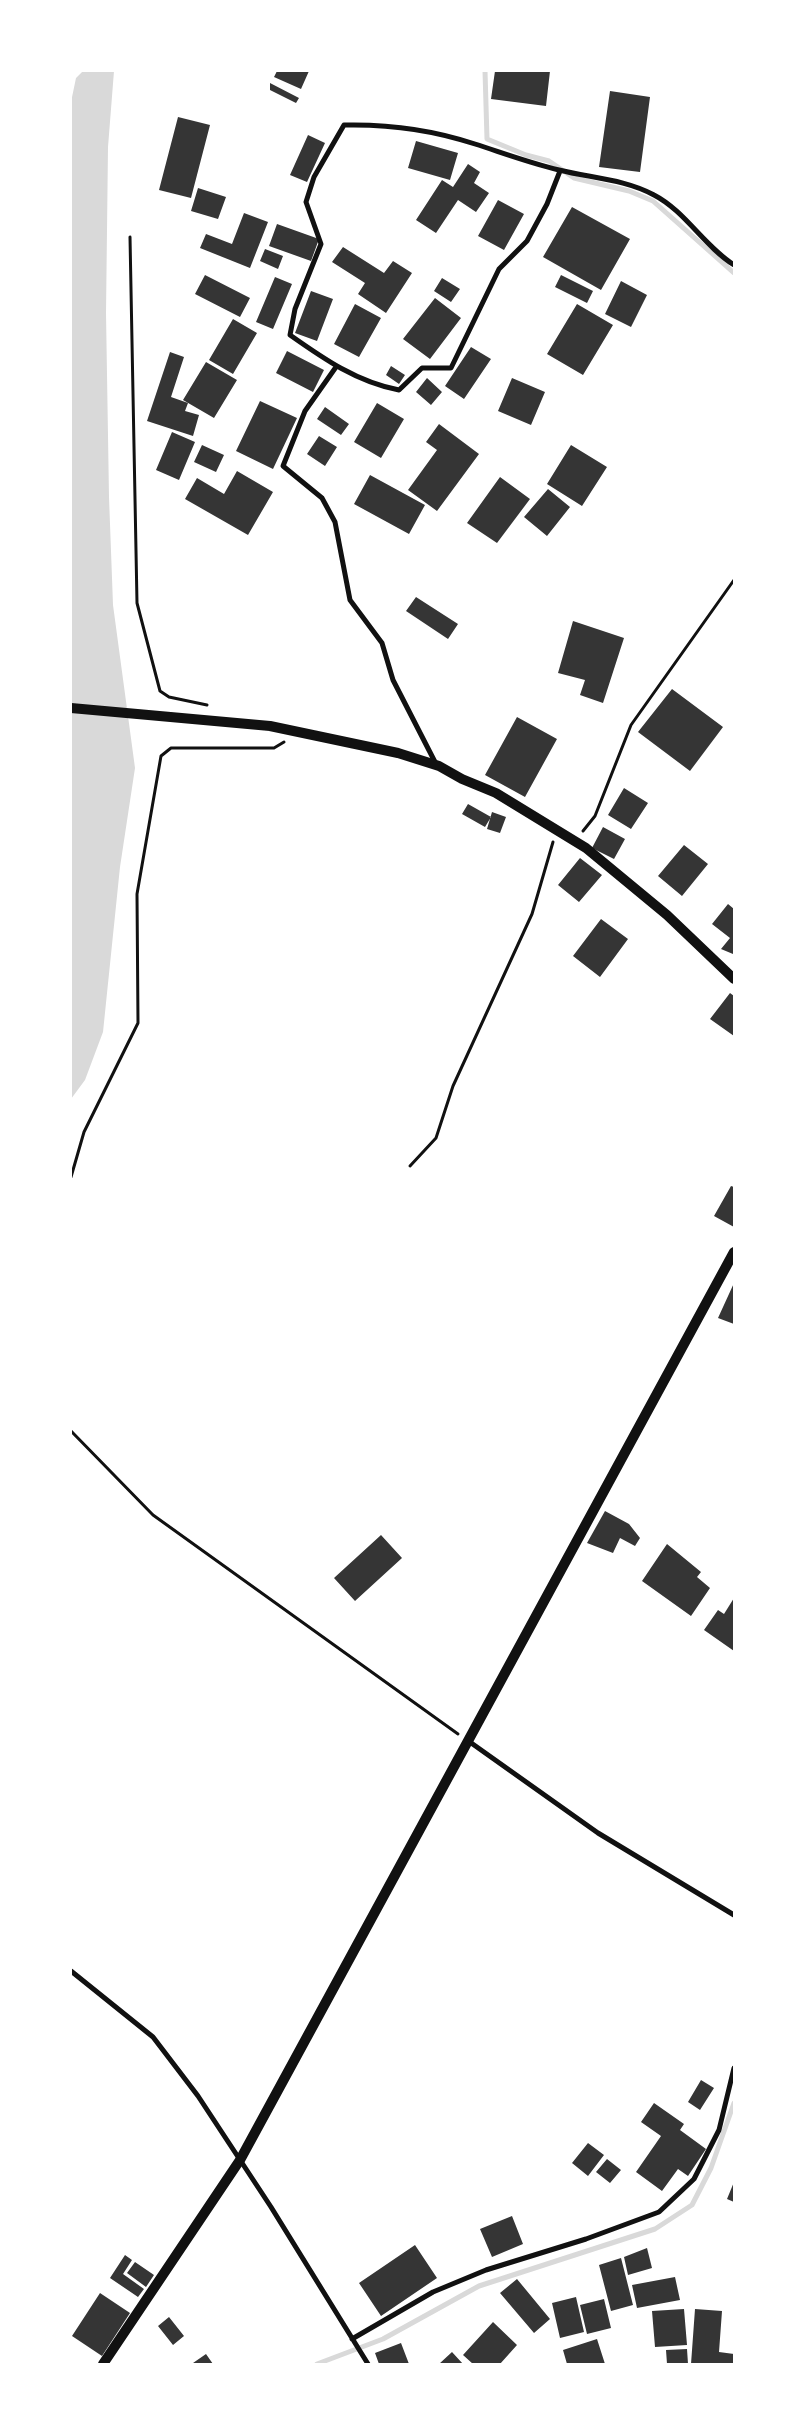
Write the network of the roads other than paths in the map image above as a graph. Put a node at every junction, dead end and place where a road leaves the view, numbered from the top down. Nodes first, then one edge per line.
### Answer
1 (560, 171) junction
2 (734, 265) edge
3 (336, 367) junction
4 (71, 708) edge
5 (439, 766) junction
6 (734, 979) edge
7 (734, 1252) edge
8 (467, 1740) junction
9 (734, 1915) edge
10 (71, 1971) edge
11 (734, 2068) edge
12 (240, 2160) junction
13 (353, 2341) junction
14 (367, 2361) edge
15 (102, 2364) edge

1 - 2 street
1 - 3 street
1 - 3 street
3 - 5 street
4 - 5 main road
5 - 6 main road
7 - 8 main road
8 - 9 street
8 - 12 main road
10 - 12 street
11 - 13 street
12 - 13 street
12 - 15 main road
13 - 14 street

